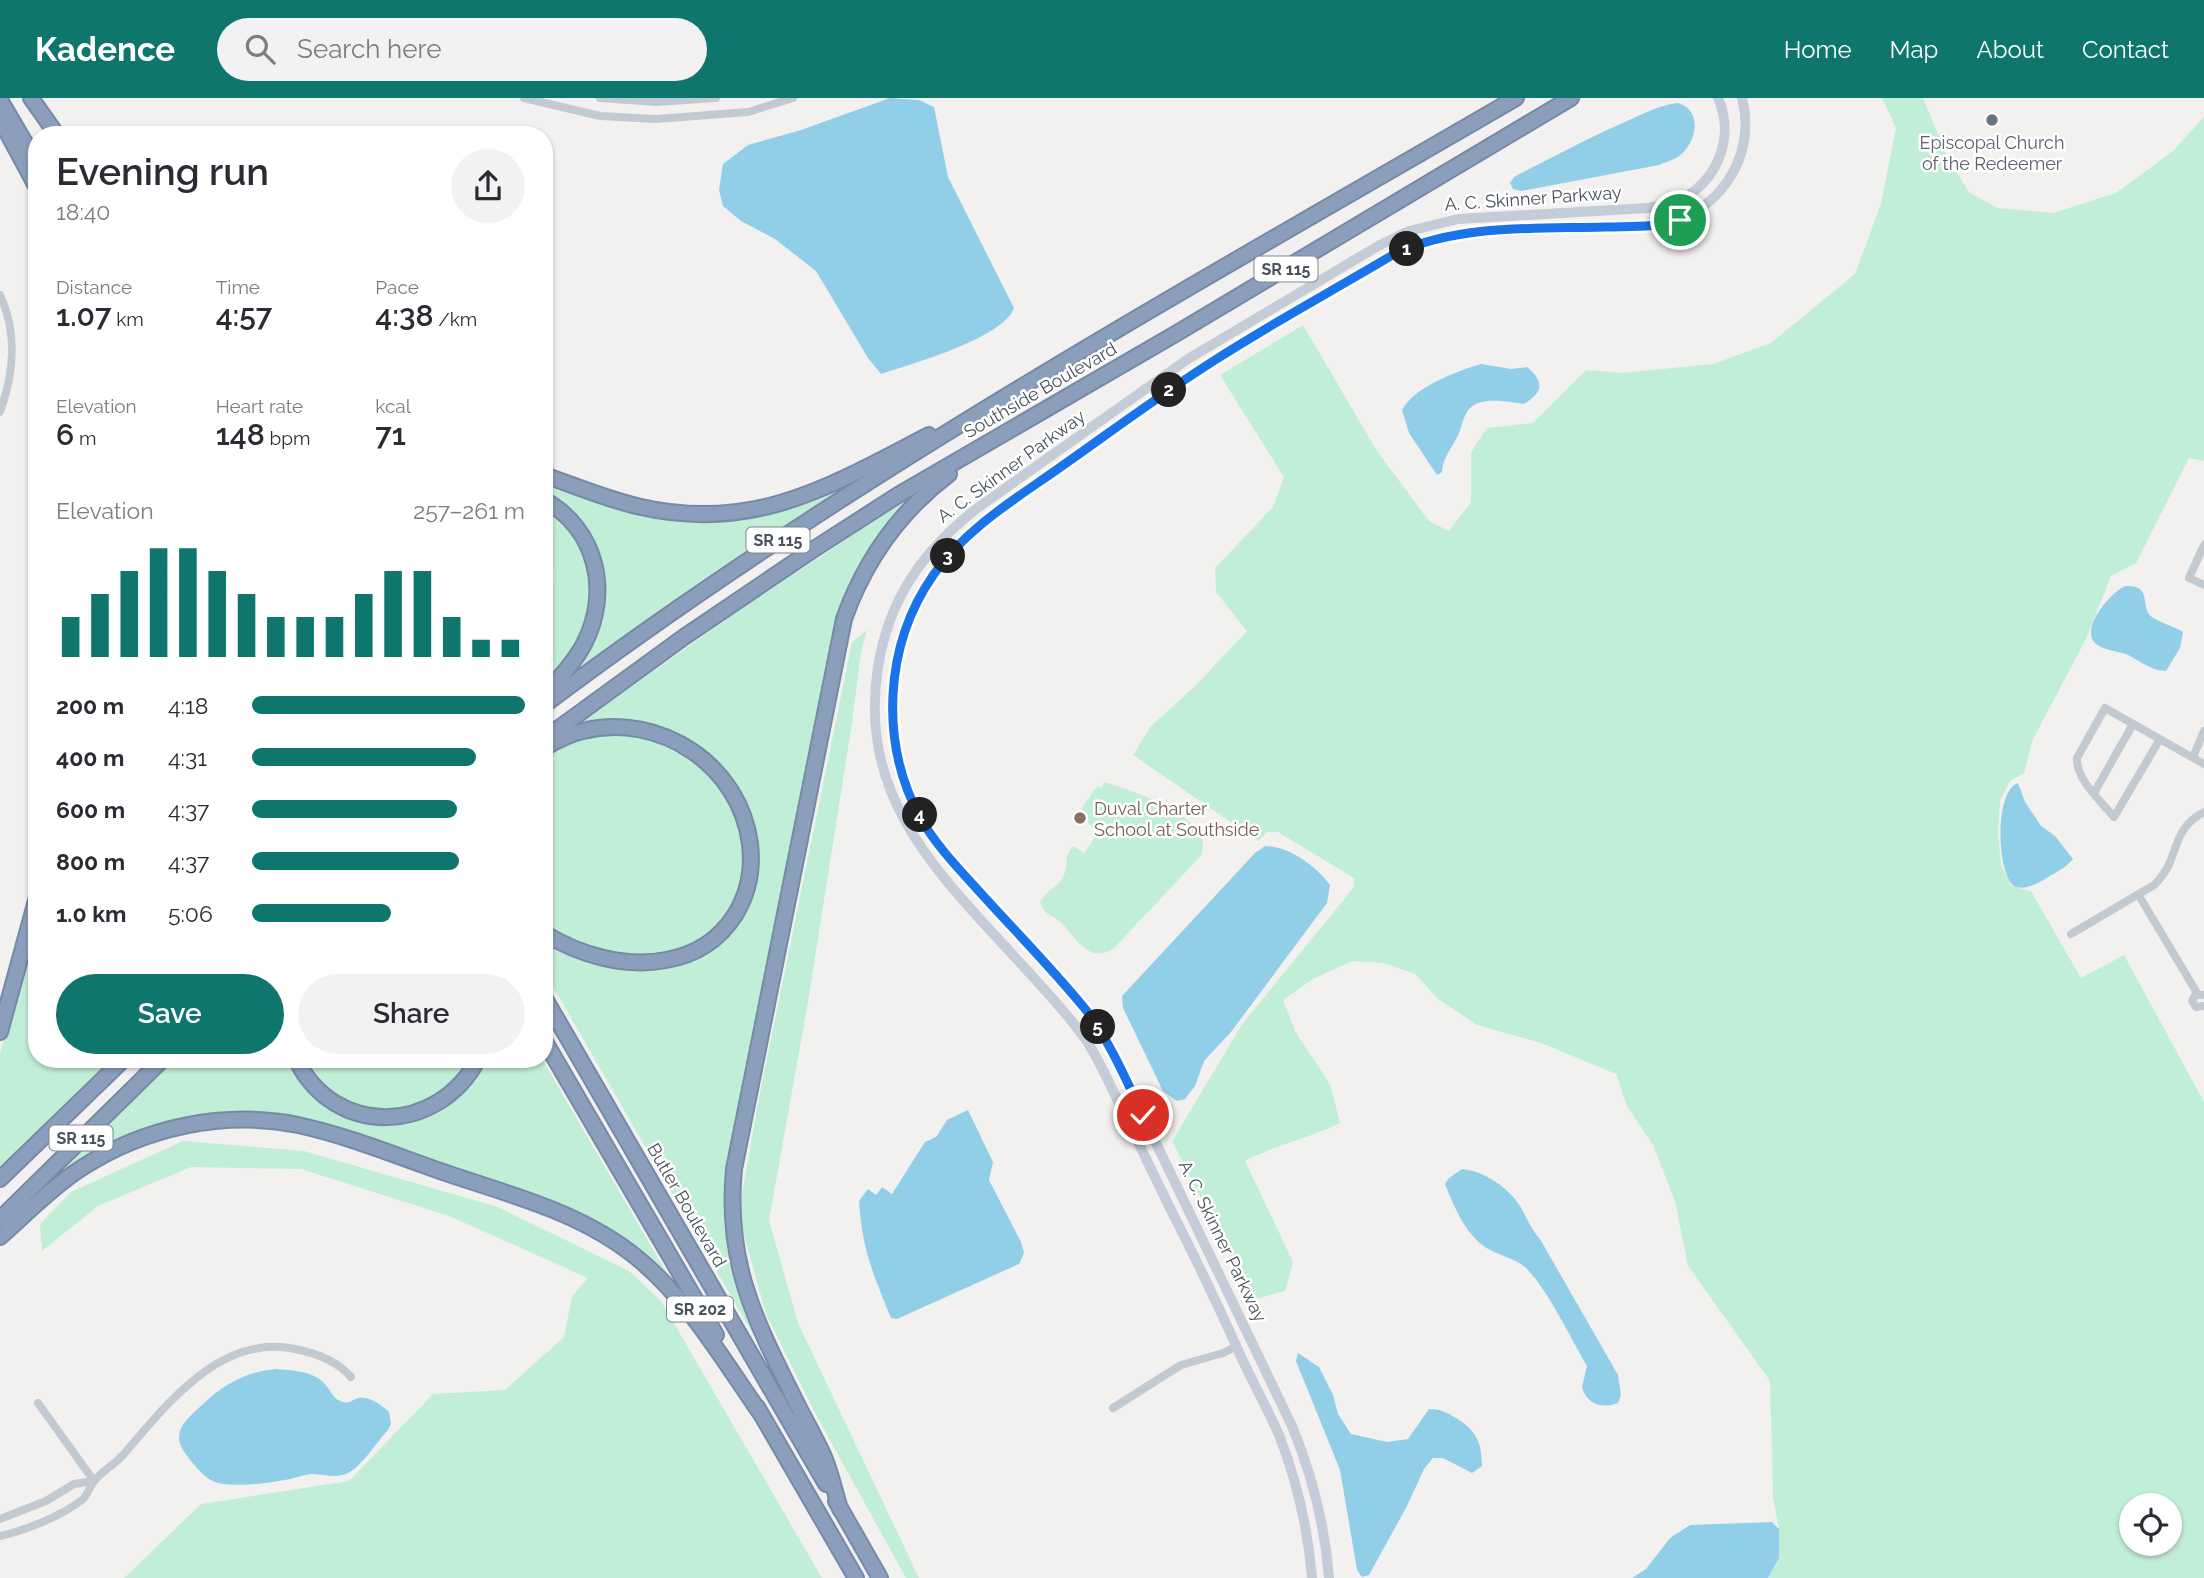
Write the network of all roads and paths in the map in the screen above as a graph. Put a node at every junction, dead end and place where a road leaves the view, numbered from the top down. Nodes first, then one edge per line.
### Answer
1 (28, 98) edge
2 (524, 98) edge
3 (600, 98) edge
4 (716, 98) edge
5 (793, 98) edge
6 (1516, 98) edge
7 (1571, 98) edge
8 (1718, 98) edge
9 (1742, 98) edge
10 (0, 100) edge
11 (0, 119) edge
12 (42, 126) edge
13 (50, 126) edge
14 (28, 148) edge
15 (28, 171) edge
16 (0, 295) edge
17 (1020, 388) junction
18 (0, 412) edge
19 (1000, 437) junction
20 (553, 478) edge
21 (553, 506) edge
22 (2204, 545) edge
23 (920, 564) junction
24 (933, 575) junction
25 (2204, 585) edge
26 (553, 685) edge
27 (553, 699) edge
28 (2133, 724) junction
29 (2204, 731) edge
30 (553, 732) edge
31 (2160, 739) junction
32 (553, 744) edge
33 (2204, 754) edge
34 (2193, 757) junction
35 (2204, 764) edge
36 (2094, 793) junction
37 (2204, 812) edge
38 (2138, 894) junction
39 (28, 930) edge
40 (2071, 934) dead end
41 (553, 937) edge
42 (2200, 994) edge
43 (2204, 1007) edge
44 (553, 1013) edge
45 (0, 1032) edge
46 (553, 1056) edge
47 (115, 1068) edge
48 (154, 1068) edge
49 (302, 1068) edge
50 (472, 1068) edge
51 (0, 1180) edge
52 (0, 1219) edge
53 (0, 1237) edge
54 (1237, 1346) junction
55 (351, 1377) dead end
56 (38, 1403) dead end
57 (1113, 1408) dead end
58 (761, 1414) junction
59 (94, 1481) junction
60 (840, 1508) junction
61 (0, 1520) edge
62 (0, 1536) edge
63 (856, 1578) edge
64 (880, 1578) edge
65 (1312, 1578) edge
66 (1329, 1578) edge

1 - 12 highway
1 - 13 highway
2 - 5 street
3 - 4 street
6 - 17 highway, Southside Boulevard / SR 115
7 - 19 highway, Southside Boulevard / SR 115
8 - 23 main road, A. C. Skinner Parkway
9 - 24 main road, A. C. Skinner Parkway
10 - 14 highway
11 - 15 highway
16 - 18 street
17 - 20 highway
17 - 27 highway, Southside Boulevard / SR 115
19 - 30 highway, Southside Boulevard / SR 115
19 - 60 highway
21 - 26 highway
22 - 25 street
23 - 24 main road
23 - 54 main road, A. C. Skinner Parkway
24 - 66 main road, A. C. Skinner Parkway
28 - 31 street
28 - 36 street
28 - 36 street
29 - 34 street
31 - 34 street
31 - 36 street
32 - 41 highway
33 - 34 street
34 - 35 street
37 - 38 street
38 - 40 street
38 - 42 street
39 - 45 highway
42 - 43 street
44 - 60 highway, Butler Boulevard / SR 202
46 - 58 highway, SR 202
47 - 51 highway, SR 115
48 - 52 highway, SR 115
49 - 50 highway
53 - 58 highway
54 - 57 street
54 - 65 main road, A. C. Skinner Parkway
55 - 59 street
56 - 59 street
58 - 63 highway, SR 202
59 - 61 street
59 - 62 street
60 - 64 highway, Butler Boulevard / SR 202

